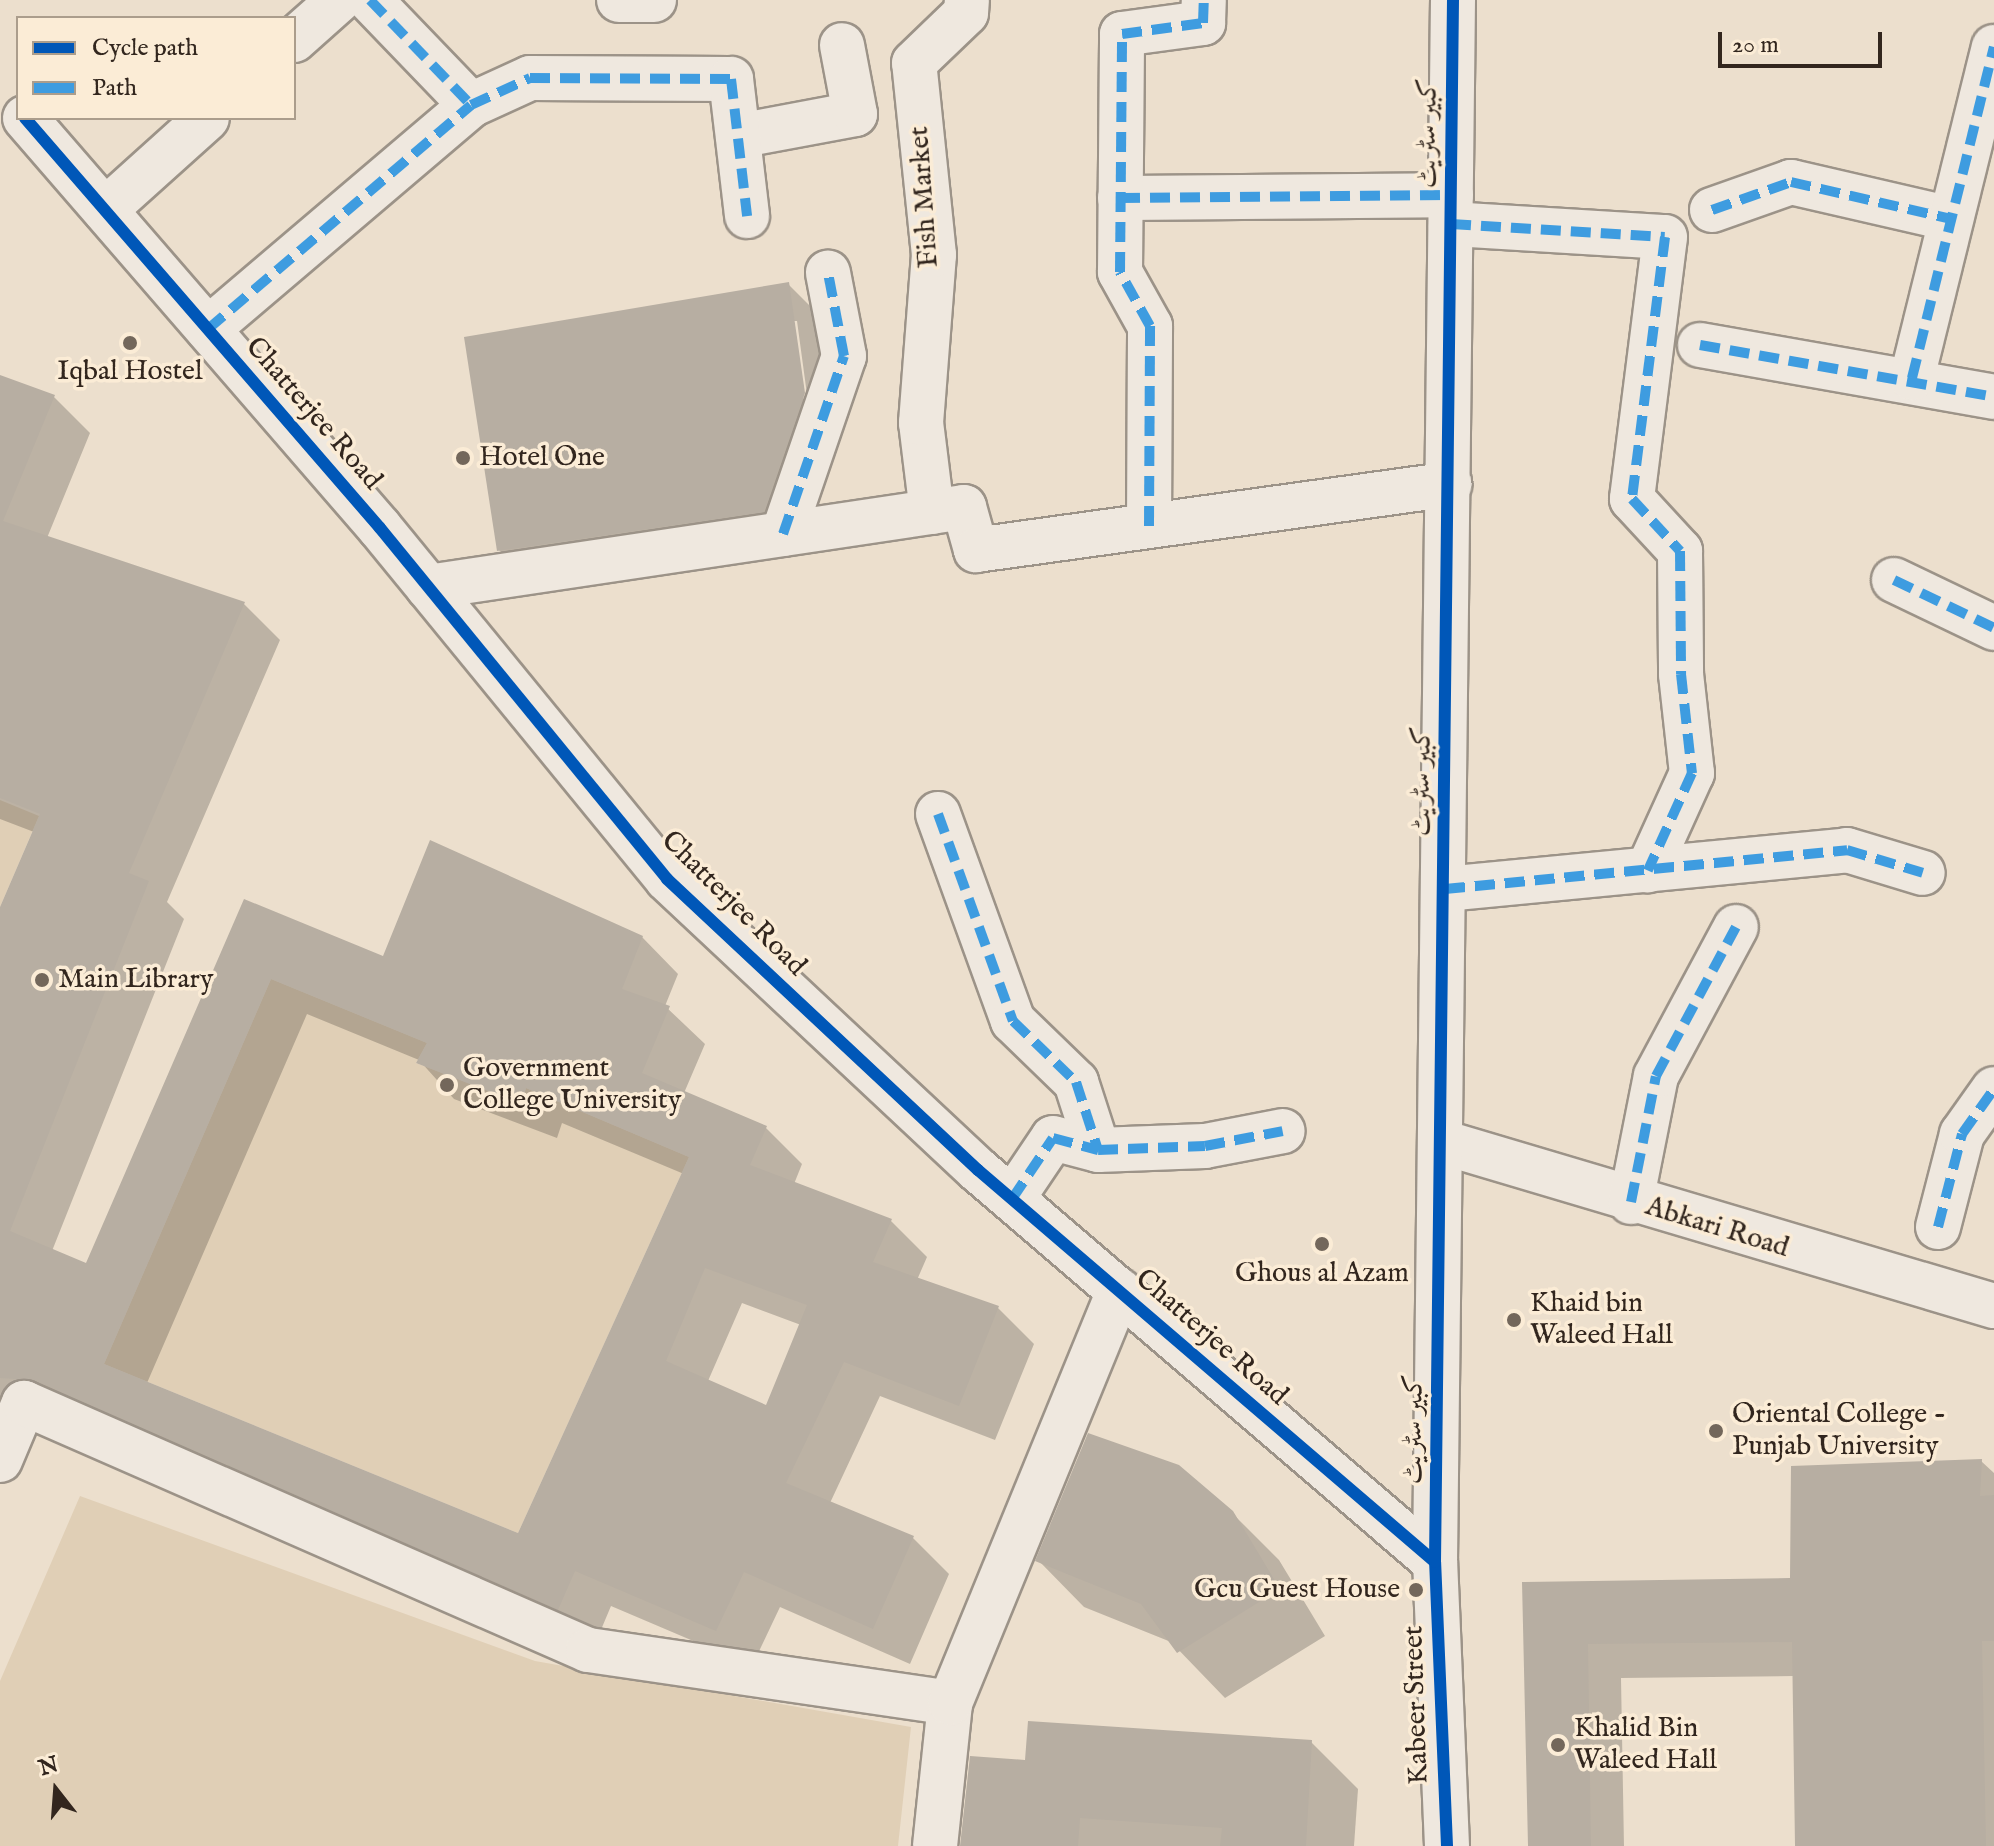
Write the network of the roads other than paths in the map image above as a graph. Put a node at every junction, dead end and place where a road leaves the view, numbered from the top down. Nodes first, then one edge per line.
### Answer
1 (339, 0) edge
2 (370, 0) edge
3 (619, 0) edge
4 (654, 0) edge
5 (967, 0) edge
6 (1204, 0) edge
7 (1453, 0) edge
8 (296, 38) edge
9 (842, 45) dead end
10 (1994, 47) edge
11 (0, 89) edge
12 (471, 105) junction
13 (16, 108) edge
14 (27, 120) edge
15 (205, 120) edge
16 (738, 136) junction
17 (1120, 198) junction
18 (1451, 209) junction
19 (105, 210) junction
20 (1712, 210) dead end
21 (747, 216) dead end
22 (1951, 219) junction
23 (828, 273) dead end
24 (208, 329) junction
25 (1700, 345) dead end
26 (1912, 378) junction
27 (1994, 397) edge
28 (1449, 484) junction
29 (932, 512) junction
30 (1149, 526) junction
31 (783, 534) junction
32 (1894, 580) dead end
33 (428, 587) junction
34 (1994, 628) edge
35 (938, 814) dead end
36 (1648, 870) junction
37 (1923, 873) dead end
38 (1445, 889) junction
39 (1736, 927) dead end
40 (1994, 1089) edge
41 (1283, 1131) dead end
42 (1442, 1142) junction
43 (1098, 1150) junction
44 (1012, 1199) junction
45 (1631, 1202) junction
46 (1938, 1227) dead end
47 (1119, 1290) junction
48 (1994, 1306) edge
49 (0, 1460) edge
50 (1435, 1562) junction
51 (950, 1703) junction
52 (935, 1846) edge
53 (1447, 1846) edge

1 - 8 street
2 - 12 street
3 - 4 street
5 - 29 street, Fish Market
6 - 17 street
7 - 18 street, کبیر سٹریٹ
9 - 16 street
10 - 22 street
11 - 13 street
12 - 16 street
12 - 24 street
14 - 19 street, Chatterjee Road
15 - 19 street
16 - 21 street
17 - 18 street
17 - 30 street
18 - 28 street, کبیر سٹریٹ
18 - 36 street
19 - 24 street, Chatterjee Road
20 - 22 street
22 - 26 street
23 - 31 street
24 - 33 street, Chatterjee Road
25 - 26 street
26 - 27 street
28 - 30 street
28 - 38 street, کبیر سٹریٹ
29 - 30 street
29 - 31 street
31 - 33 street
32 - 34 street
33 - 44 street, Chatterjee Road
35 - 43 street
36 - 37 street
36 - 38 street
38 - 42 street, کبیر سٹریٹ
39 - 45 street
40 - 46 street
41 - 43 street
42 - 45 street, Abkari Road
42 - 50 street, کبیر سٹریٹ
43 - 44 street
44 - 47 street, Chatterjee Road
45 - 48 street, Abkari Road
47 - 50 street, Chatterjee Road
47 - 51 street
49 - 51 street
50 - 53 street, Kabeer Street
51 - 52 street

